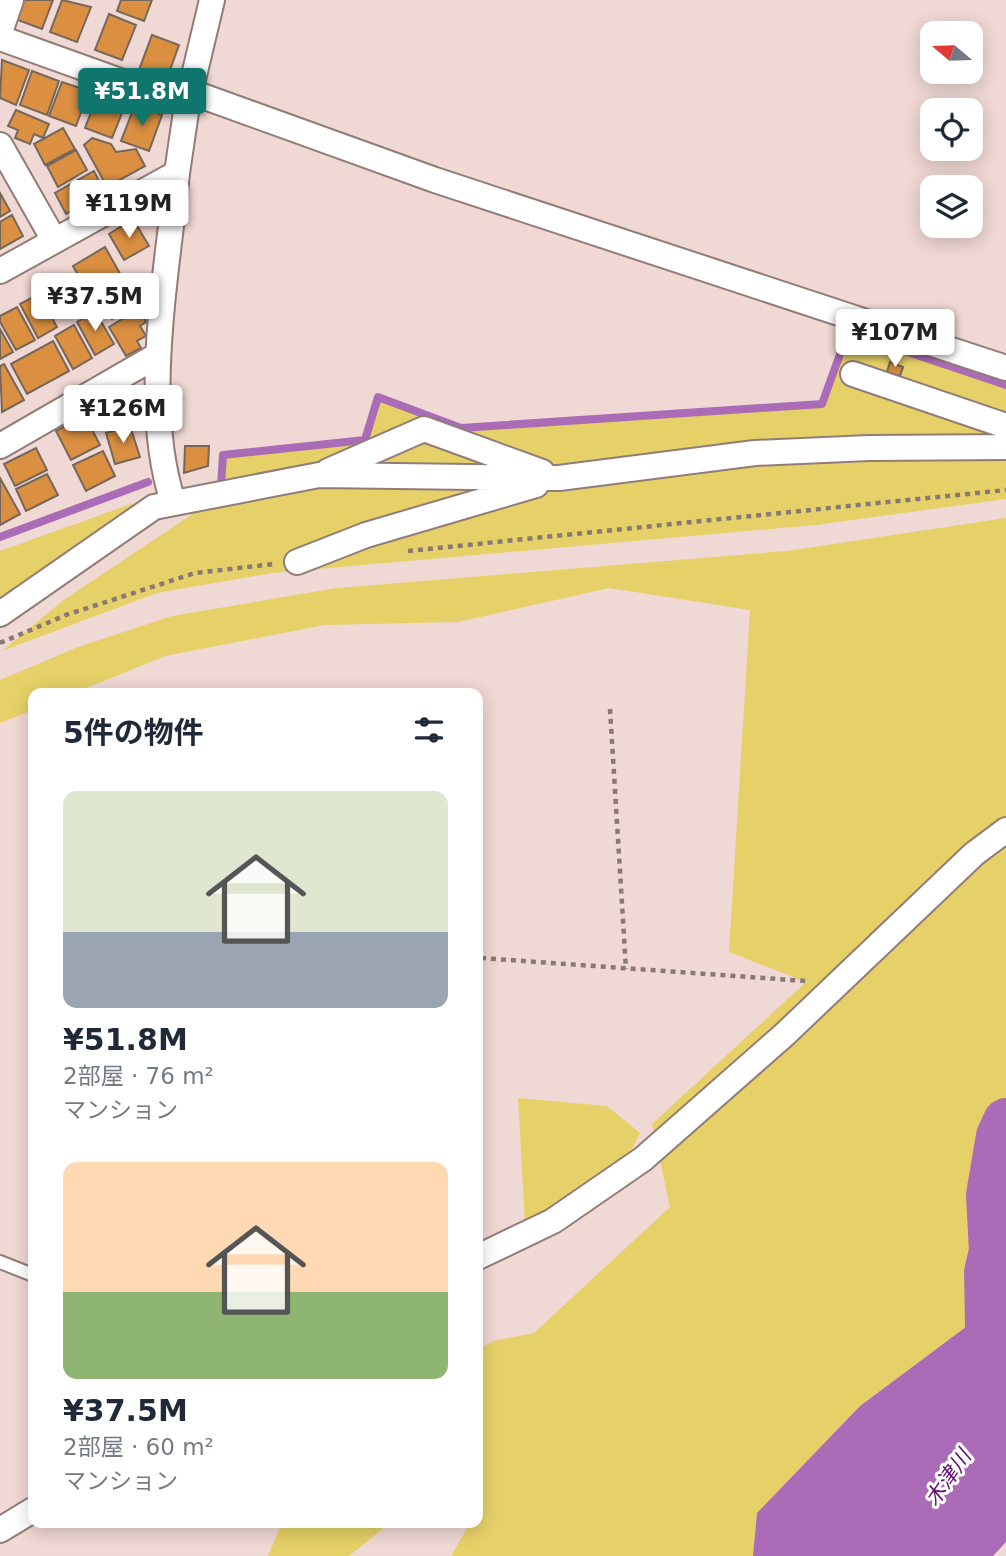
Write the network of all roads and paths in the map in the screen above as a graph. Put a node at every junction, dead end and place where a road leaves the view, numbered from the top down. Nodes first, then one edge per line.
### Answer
1 (11, 0) edge
2 (212, 0) edge
3 (0, 32) edge
4 (0, 38) edge
5 (189, 99) junction
6 (0, 145) edge
7 (177, 173) junction
8 (54, 240) junction
9 (0, 271) edge
10 (158, 355) junction
11 (1006, 368) edge
12 (853, 374) dead end
13 (1006, 426) edge
14 (0, 446) edge
15 (1006, 447) edge
16 (319, 475) junction
17 (559, 478) junction
18 (1006, 490) edge
19 (173, 502) junction
20 (395, 552) dead end
21 (297, 562) joint
22 (0, 614) edge
23 (0, 643) edge
24 (610, 709) dead end
25 (1006, 830) edge
26 (483, 958) edge
27 (626, 969) junction
28 (838, 984) junction
29 (483, 1255) edge
30 (0, 1262) edge
31 (28, 1273) edge
32 (28, 1513) edge
33 (0, 1530) edge

1 - 3 street
2 - 5 street
4 - 5 street
5 - 7 street
5 - 11 street
6 - 8 street
7 - 8 street
7 - 10 street
8 - 9 street
10 - 14 street
10 - 19 street
12 - 13 street
15 - 17 street
16 - 17 street
16 - 17 street
16 - 19 street
17 - 21 street
18 - 20 path
19 - 22 street
21 - 23 path
24 - 27 path
25 - 28 street
26 - 27 path
27 - 28 path
28 - 29 street
30 - 31 lane
32 - 33 street

